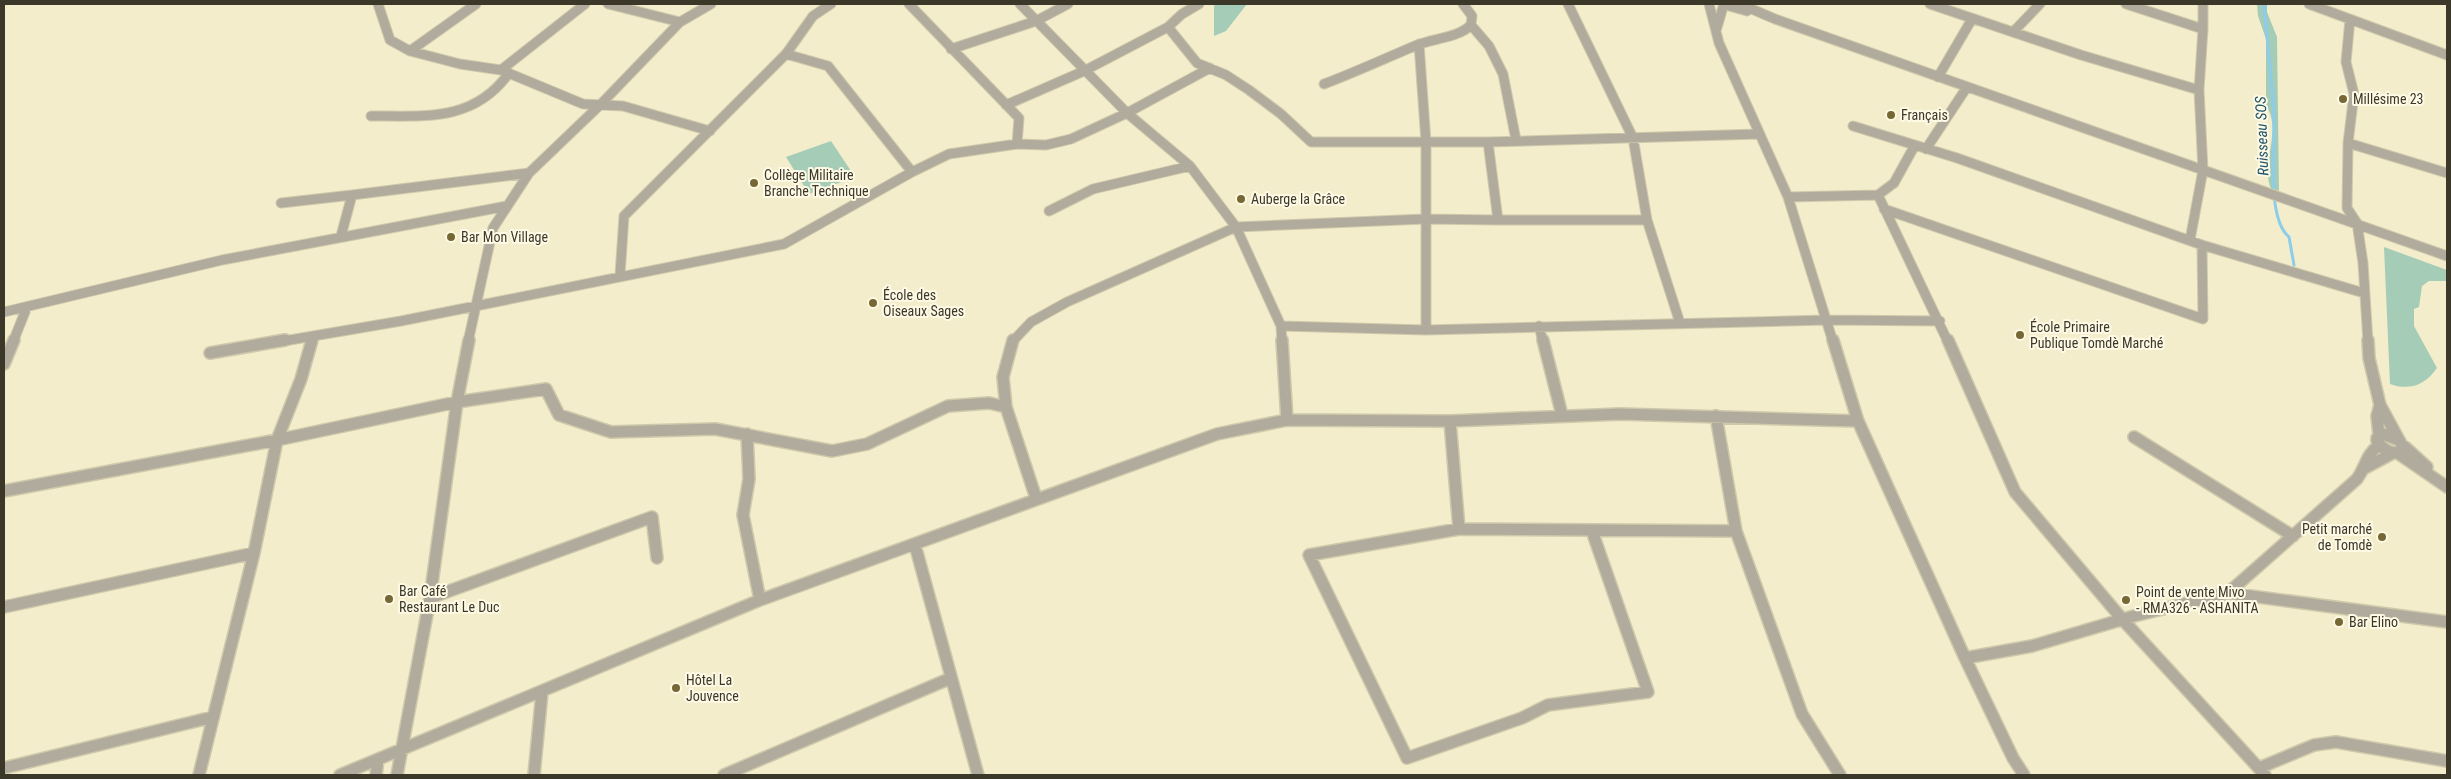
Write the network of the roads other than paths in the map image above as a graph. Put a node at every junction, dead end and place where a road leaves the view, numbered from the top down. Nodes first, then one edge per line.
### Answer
1 (378, 4) edge
2 (476, 4) edge
3 (585, 4) edge
4 (608, 4) edge
5 (711, 4) edge
6 (831, 4) edge
7 (909, 4) edge
8 (1020, 4) edge
9 (1068, 4) edge
10 (1199, 4) edge
11 (1463, 4) edge
12 (1568, 4) edge
13 (1709, 4) edge
14 (1740, 4) edge
15 (1930, 4) edge
16 (2040, 4) edge
17 (2126, 4) edge
18 (2203, 4) edge
19 (2309, 4) edge
20 (1728, 6) edge
21 (1972, 18) junction
22 (1775, 19) junction
23 (2350, 19) junction
24 (1036, 21) junction
25 (680, 22) junction
26 (1471, 24) junction
27 (1168, 27) junction
28 (2203, 29) junction
29 (2014, 31) junction
30 (1715, 34) junction
31 (1419, 44) junction
32 (951, 49) junction
33 (410, 51) junction
34 (786, 54) junction
35 (2447, 55) edge
36 (1210, 68) junction
37 (1084, 71) junction
38 (505, 72) junction
39 (1938, 77) junction
40 (1324, 84) dead end
41 (1967, 87) junction
42 (2199, 90) junction
43 (600, 105) junction
44 (1006, 105) junction
45 (1127, 113) junction
46 (371, 116) dead end
47 (1853, 126) dead end
48 (710, 131) junction
49 (1760, 134) junction
50 (1633, 138) junction
51 (1516, 140) junction
52 (1426, 142) junction
53 (1488, 142) junction
54 (2348, 143) junction
55 (1017, 144) junction
56 (1915, 145) junction
57 (1926, 148) junction
58 (1190, 166) junction
59 (2203, 170) junction
60 (912, 172) junction
61 (529, 173) junction
62 (2447, 173) edge
63 (352, 195) junction
64 (1878, 195) junction
65 (1788, 197) junction
66 (282, 203) dead end
67 (507, 206) junction
68 (1884, 209) junction
69 (1049, 211) dead end
70 (1425, 220) junction
71 (1498, 220) junction
72 (1647, 220) junction
73 (2357, 223) junction
74 (1236, 226) junction
75 (341, 236) junction
76 (2190, 240) junction
77 (2202, 244) junction
78 (2447, 256) edge
79 (620, 275) junction
80 (2364, 293) junction
81 (475, 306) junction
82 (27, 307) junction
83 (4, 312) edge
84 (1827, 320) junction
85 (1940, 321) junction
86 (1680, 323) junction
87 (1281, 326) junction
88 (1540, 326) junction
89 (1426, 330) junction
90 (313, 337) junction
91 (210, 353) dead end
92 (4, 364) edge
93 (457, 402) junction
94 (2380, 405) junction
95 (1006, 407) junction
96 (1562, 415) junction
97 (1716, 416) junction
98 (1287, 420) junction
99 (1858, 420) junction
100 (1450, 421) junction
101 (748, 434) junction
102 (2134, 437) dead end
103 (277, 440) junction
104 (2379, 440) junction
105 (2399, 449) junction
106 (2365, 468) junction
107 (2447, 487) edge
108 (4, 492) edge
109 (1036, 498) junction
110 (1459, 529) junction
111 (1592, 531) junction
112 (1736, 531) junction
113 (2293, 536) junction
114 (915, 545) junction
115 (254, 553) junction
116 (657, 558) dead end
117 (2228, 593) junction
118 (430, 598) junction
119 (760, 600) junction
120 (4, 608) edge
121 (2123, 620) junction
122 (2447, 622) edge
123 (1966, 658) junction
124 (951, 678) junction
125 (542, 692) junction
126 (213, 716) junction
127 (401, 751) junction
128 (378, 760) junction
129 (2447, 761) edge
130 (4, 768) edge
131 (2262, 772) edge
132 (199, 775) edge
133 (340, 775) edge
134 (376, 775) edge
135 (397, 775) edge
136 (534, 775) edge
137 (724, 775) edge
138 (978, 775) edge
139 (1840, 775) edge
140 (2024, 775) edge

1 - 33 street
2 - 33 street
3 - 38 street
4 - 25 street
5 - 25 street
6 - 34 street
7 - 32 street
8 - 24 street
9 - 24 street
10 - 27 street
11 - 26 street
12 - 50 street
13 - 20 street
13 - 30 street
14 - 22 street
15 - 21 street
16 - 29 street
17 - 28 street
18 - 28 street
19 - 23 street
20 - 22 street
20 - 30 street
21 - 29 street
21 - 39 street
22 - 39 street
23 - 35 street
23 - 54 street
24 - 32 street
24 - 37 street
25 - 43 street
26 - 31 street
26 - 51 street
27 - 36 street
27 - 37 street
28 - 42 street
29 - 42 street
30 - 49 street
31 - 40 street
31 - 52 street
32 - 44 street
33 - 38 street
34 - 48 street
34 - 60 street
36 - 45 street
36 - 52 street
37 - 44 street
37 - 45 street
38 - 43 street
38 - 46 street
39 - 41 street
41 - 57 street
41 - 59 street
42 - 59 street
43 - 48 street
43 - 61 street
44 - 55 street
45 - 55 street
45 - 58 street
47 - 56 street
48 - 79 street
49 - 50 street
49 - 65 street
50 - 51 street
50 - 72 street
51 - 53 street
52 - 53 street
52 - 70 street
53 - 71 street
54 - 62 street
54 - 73 street
55 - 60 street
56 - 57 street
56 - 64 street
57 - 76 street
58 - 69 street
58 - 74 street
59 - 73 street
59 - 76 street
60 - 79 street
61 - 63 street
61 - 67 street
63 - 66 street
63 - 75 street
64 - 65 street
64 - 68 street
65 - 84 street
67 - 75 street
67 - 81 street
68 - 77 street
68 - 85 street
70 - 71 street
70 - 74 street
70 - 89 street
71 - 72 street
72 - 86 street
73 - 78 street
73 - 80 street
74 - 87 street
74 - 95 street
75 - 82 street
76 - 77 street
77 - 80 street
79 - 81 street
80 - 94 street
81 - 90 street
81 - 93 street
82 - 83 street
82 - 92 street
84 - 85 street
84 - 86 street
84 - 99 street
85 - 121 street
86 - 88 street
87 - 89 street
87 - 98 street
88 - 89 street
88 - 96 street
90 - 91 street
90 - 103 street
93 - 101 street
93 - 103 street
93 - 118 street
94 - 104 street
94 - 105 street
95 - 101 street
95 - 109 street
96 - 97 street
96 - 100 street
97 - 99 street
97 - 112 street
98 - 100 street
98 - 109 street
99 - 123 street
100 - 110 street
101 - 119 street
102 - 113 street
103 - 108 street
103 - 115 street
104 - 105 street
104 - 105 street
104 - 106 street
105 - 106 street
105 - 107 street
106 - 113 street
109 - 114 street
110 - 111 street
110 - 111 street
111 - 112 street
112 - 139 street
113 - 117 street
114 - 119 street
114 - 124 street
115 - 120 street
115 - 126 street
116 - 118 street
117 - 121 street
117 - 122 street
118 - 127 street
119 - 125 street
121 - 123 street
121 - 131 street
123 - 140 street
124 - 137 street
124 - 138 street
125 - 127 street
125 - 136 street
126 - 130 street
126 - 132 street
127 - 128 street
127 - 135 street
128 - 133 street
128 - 134 street
129 - 131 street

